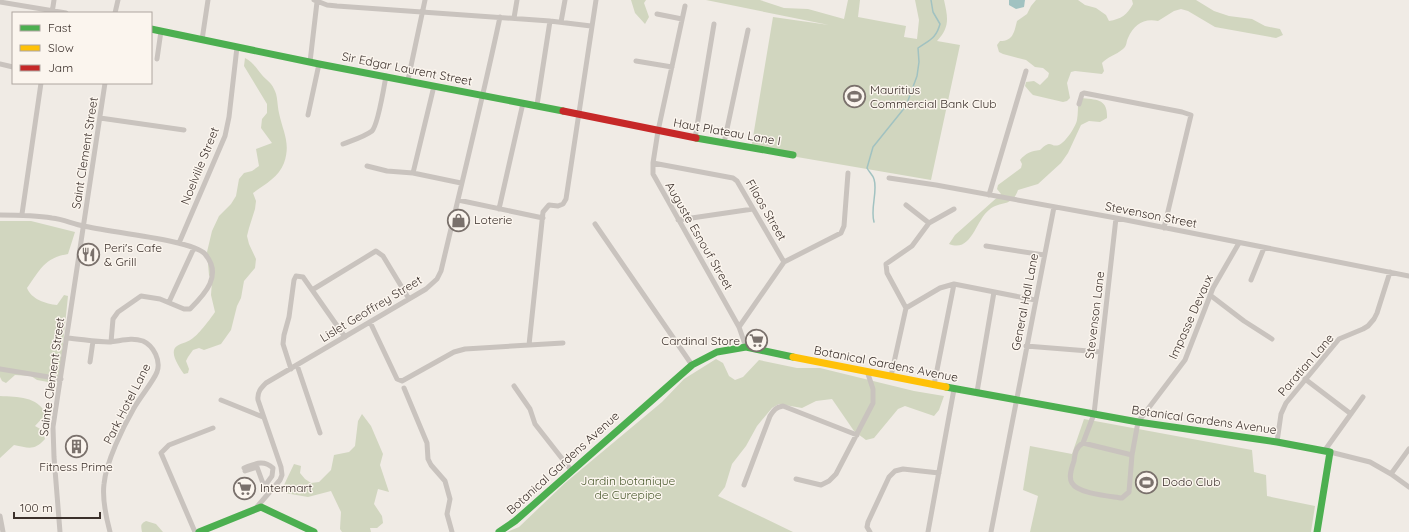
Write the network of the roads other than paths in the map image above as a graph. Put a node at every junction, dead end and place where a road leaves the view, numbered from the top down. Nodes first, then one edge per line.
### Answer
1 (54, 0) edge
2 (118, 0) edge
3 (208, 0) edge
4 (425, 0) edge
5 (517, 0) edge
6 (565, 0) edge
7 (596, 0) edge
8 (316, 1) edge
9 (0, 2) edge
10 (685, 6) dead end
11 (52, 12) edge
12 (115, 12) edge
13 (423, 12) junction
14 (657, 14) dead end
15 (500, 18) junction
16 (514, 18) junction
17 (682, 19) junction
18 (550, 21) junction
19 (561, 22) junction
20 (714, 24) dead end
21 (591, 26) junction
22 (152, 29) edge
23 (748, 30) dead end
24 (161, 32) junction
25 (202, 40) junction
26 (237, 48) junction
27 (157, 59) dead end
28 (636, 60) dead end
29 (310, 62) junction
30 (0, 64) edge
31 (319, 64) junction
32 (12, 67) edge
33 (672, 67) junction
34 (1026, 71) dead end
35 (386, 76) junction
36 (408, 80) junction
37 (41, 84) edge
38 (105, 84) edge
39 (434, 86) junction
40 (484, 95) junction
41 (523, 103) junction
42 (1079, 104) dead end
43 (537, 105) junction
44 (579, 114) junction
45 (308, 115) dead end
46 (100, 118) junction
47 (184, 130) dead end
48 (658, 131) junction
49 (695, 138) junction
50 (724, 143) junction
51 (343, 144) dead end
52 (793, 155) dead end
53 (653, 163) junction
54 (367, 166) dead end
55 (413, 173) junction
56 (848, 173) dead end
57 (889, 178) dead end
58 (461, 183) junction
59 (989, 195) junction
60 (458, 200) junction
61 (906, 205) dead end
62 (1054, 207) junction
63 (499, 209) junction
64 (753, 209) junction
65 (954, 209) dead end
66 (22, 214) junction
67 (0, 215) edge
68 (543, 218) junction
69 (1116, 218) junction
70 (678, 220) junction
71 (929, 223) junction
72 (595, 224) dead end
73 (84, 226) junction
74 (1164, 228) junction
75 (179, 243) junction
76 (1240, 243) junction
77 (986, 246) dead end
78 (194, 248) junction
79 (1264, 248) junction
80 (1044, 255) junction
81 (784, 262) junction
82 (1390, 272) junction
83 (1409, 276) edge
84 (1251, 280) dead end
85 (954, 284) junction
86 (312, 290) junction
87 (994, 292) junction
88 (1210, 295) junction
89 (409, 299) junction
90 (1035, 300) junction
91 (169, 302) junction
92 (906, 308) junction
93 (370, 322) junction
94 (739, 327) junction
95 (345, 337) junction
96 (67, 338) junction
97 (1272, 339) dead end
98 (93, 341) junction
99 (111, 342) junction
100 (563, 343) dead end
101 (529, 345) junction
102 (1026, 346) junction
103 (746, 347) junction
104 (1101, 352) junction
105 (90, 362) dead end
106 (296, 365) junction
107 (692, 365) junction
108 (0, 369) edge
109 (291, 369) junction
110 (867, 371) junction
111 (891, 376) junction
112 (61, 379) junction
113 (1306, 380) junction
114 (934, 385) junction
115 (514, 386) dead end
116 (404, 388) dead end
117 (954, 389) junction
118 (977, 392) junction
119 (1363, 397) dead end
120 (221, 400) dead end
121 (1016, 400) junction
122 (1094, 414) junction
123 (1350, 414) junction
124 (263, 417) junction
125 (1138, 422) junction
126 (213, 428) dead end
127 (320, 433) dead end
128 (857, 435) junction
129 (1277, 442) junction
130 (1084, 443) junction
131 (1409, 449) edge
132 (1328, 451) junction
133 (1132, 455) junction
134 (571, 470) junction
135 (939, 473) junction
136 (1391, 474) junction
137 (796, 479) dead end
138 (744, 485) dead end
139 (264, 487) junction
140 (1409, 487) edge
141 (267, 495) junction
142 (256, 508) junction
143 (0, 516) edge
144 (3, 532) edge
145 (60, 532) edge
146 (110, 532) edge
147 (195, 532) edge
148 (199, 532) edge
149 (314, 532) edge
150 (452, 532) edge
151 (499, 532) edge
152 (870, 532) edge
153 (928, 532) edge
154 (991, 532) edge
155 (1317, 532) edge

1 - 11 street
2 - 12 street
3 - 25 street
4 - 13 street
5 - 16 street
6 - 19 street
7 - 21 street
8 - 13 street
8 - 29 street
9 - 11 street
10 - 17 street, Auguste Esnouf Street
13 - 15 street
13 - 36 street
14 - 17 street
15 - 16 street
15 - 40 street, Lislet Geoffrey Street
16 - 18 street
17 - 33 street, Auguste Esnouf Street
18 - 19 street
18 - 43 street
19 - 21 street
20 - 49 street
21 - 44 street
22 - 24 street, Sir Edgar Laurent Street
23 - 50 street
24 - 25 street, Sir Edgar Laurent Street
24 - 27 street
25 - 26 street, Sir Edgar Laurent Street
26 - 29 street, Sir Edgar Laurent Street
26 - 75 street, Noelville Street
28 - 33 street
29 - 31 street, Sir Edgar Laurent Street
30 - 32 street
31 - 35 street, Sir Edgar Laurent Street
31 - 45 street
33 - 48 street, Auguste Esnouf Street
34 - 59 street
35 - 36 street, Sir Edgar Laurent Street
35 - 51 street
36 - 39 street, Sir Edgar Laurent Street
37 - 66 street
38 - 46 street, Saint Clement Street
39 - 40 street, Sir Edgar Laurent Street
39 - 55 street
40 - 41 street, Sir Edgar Laurent Street
40 - 58 street, Lislet Geoffrey Street
41 - 43 street, Sir Edgar Laurent Street
41 - 63 street
42 - 74 street
43 - 44 street, Sir Edgar Laurent Street
44 - 48 street, Sir Edgar Laurent Street
44 - 68 street
46 - 47 street
46 - 73 street, Saint Clement Street
48 - 49 street, Haut Plateau Lane I
48 - 53 street, Auguste Esnouf Street
49 - 50 street, Haut Plateau Lane I
50 - 52 street, Haut Plateau Lane I
53 - 64 street, Filaos Street
53 - 70 street, Auguste Esnouf Street
54 - 55 street
55 - 58 street
56 - 81 street
57 - 59 street, Stevenson Street
58 - 60 street, Lislet Geoffrey Street
59 - 62 street, Stevenson Street
60 - 63 street
60 - 89 street, Lislet Geoffrey Street
61 - 71 street
62 - 69 street, Stevenson Street
62 - 80 street, General Hall Lane
63 - 68 street
64 - 70 street
64 - 81 street, Filaos Street
65 - 71 street
66 - 67 street
66 - 73 street
68 - 101 street
69 - 74 street, Stevenson Street
69 - 104 street, Stevenson Lane
70 - 94 street, Auguste Esnouf Street
71 - 92 street
72 - 107 street
73 - 75 street
73 - 96 street, Sainte Clement Street
74 - 76 street, Stevenson Street
75 - 78 street
76 - 79 street, Stevenson Street
76 - 88 street, Impasse Devaux
77 - 80 street
78 - 91 street
78 - 91 street
79 - 82 street, Stevenson Street
79 - 84 street
80 - 90 street, General Hall Lane
81 - 94 street
82 - 83 street, Stevenson Street
82 - 113 street, Paratian Lane
85 - 87 street
85 - 92 street
85 - 114 street
86 - 89 street
86 - 95 street
86 - 109 street
87 - 90 street
87 - 118 street
88 - 97 street
88 - 125 street, Impasse Devaux
89 - 93 street, Lislet Geoffrey Street
90 - 102 street, General Hall Lane
91 - 99 street
92 - 111 street
93 - 95 street, Lislet Geoffrey Street
93 - 101 street
94 - 103 street, Auguste Esnouf Street
95 - 106 street, Lislet Geoffrey Street
96 - 98 street, Park Hotel Lane
96 - 112 street, Sainte Clement Street
98 - 99 street, Park Hotel Lane
98 - 105 street
99 - 146 street, Park Hotel Lane
100 - 101 street
102 - 104 street
102 - 121 street, General Hall Lane
103 - 107 street, Botanical Gardens Avenue
103 - 110 street, Botanical Gardens Avenue
104 - 122 street, Stevenson Lane
106 - 109 street, Lislet Geoffrey Street
106 - 127 street
107 - 134 street, Botanical Gardens Avenue
108 - 112 street
109 - 124 street, Lislet Geoffrey Street
110 - 111 street, Botanical Gardens Avenue
110 - 128 street
111 - 114 street, Botanical Gardens Avenue
112 - 145 street, Sainte Clement Street
113 - 123 street
113 - 129 street, Paratian Lane
114 - 117 street, Botanical Gardens Avenue
115 - 134 street
116 - 150 street
117 - 118 street, Botanical Gardens Avenue
117 - 135 street
118 - 121 street, Botanical Gardens Avenue
119 - 123 street
120 - 124 street
121 - 122 street, Botanical Gardens Avenue
121 - 154 street, General Hall Lane
122 - 125 street, Botanical Gardens Avenue
122 - 130 street, Impasse Devaux
123 - 132 street
124 - 141 street, Lislet Geoffrey Street
125 - 129 street, Botanical Gardens Avenue
125 - 133 street, Impasse Devaux
126 - 147 street
128 - 137 street
128 - 138 street
129 - 132 street, Botanical Gardens Avenue
130 - 133 street
130 - 133 street, Impasse Devaux
131 - 136 street
132 - 136 street
132 - 155 street
134 - 151 street, Botanical Gardens Avenue
135 - 152 street
135 - 153 street
136 - 140 street
139 - 139 street
139 - 141 street
141 - 142 street, Lislet Geoffrey Street
142 - 148 street
142 - 149 street
143 - 144 street

